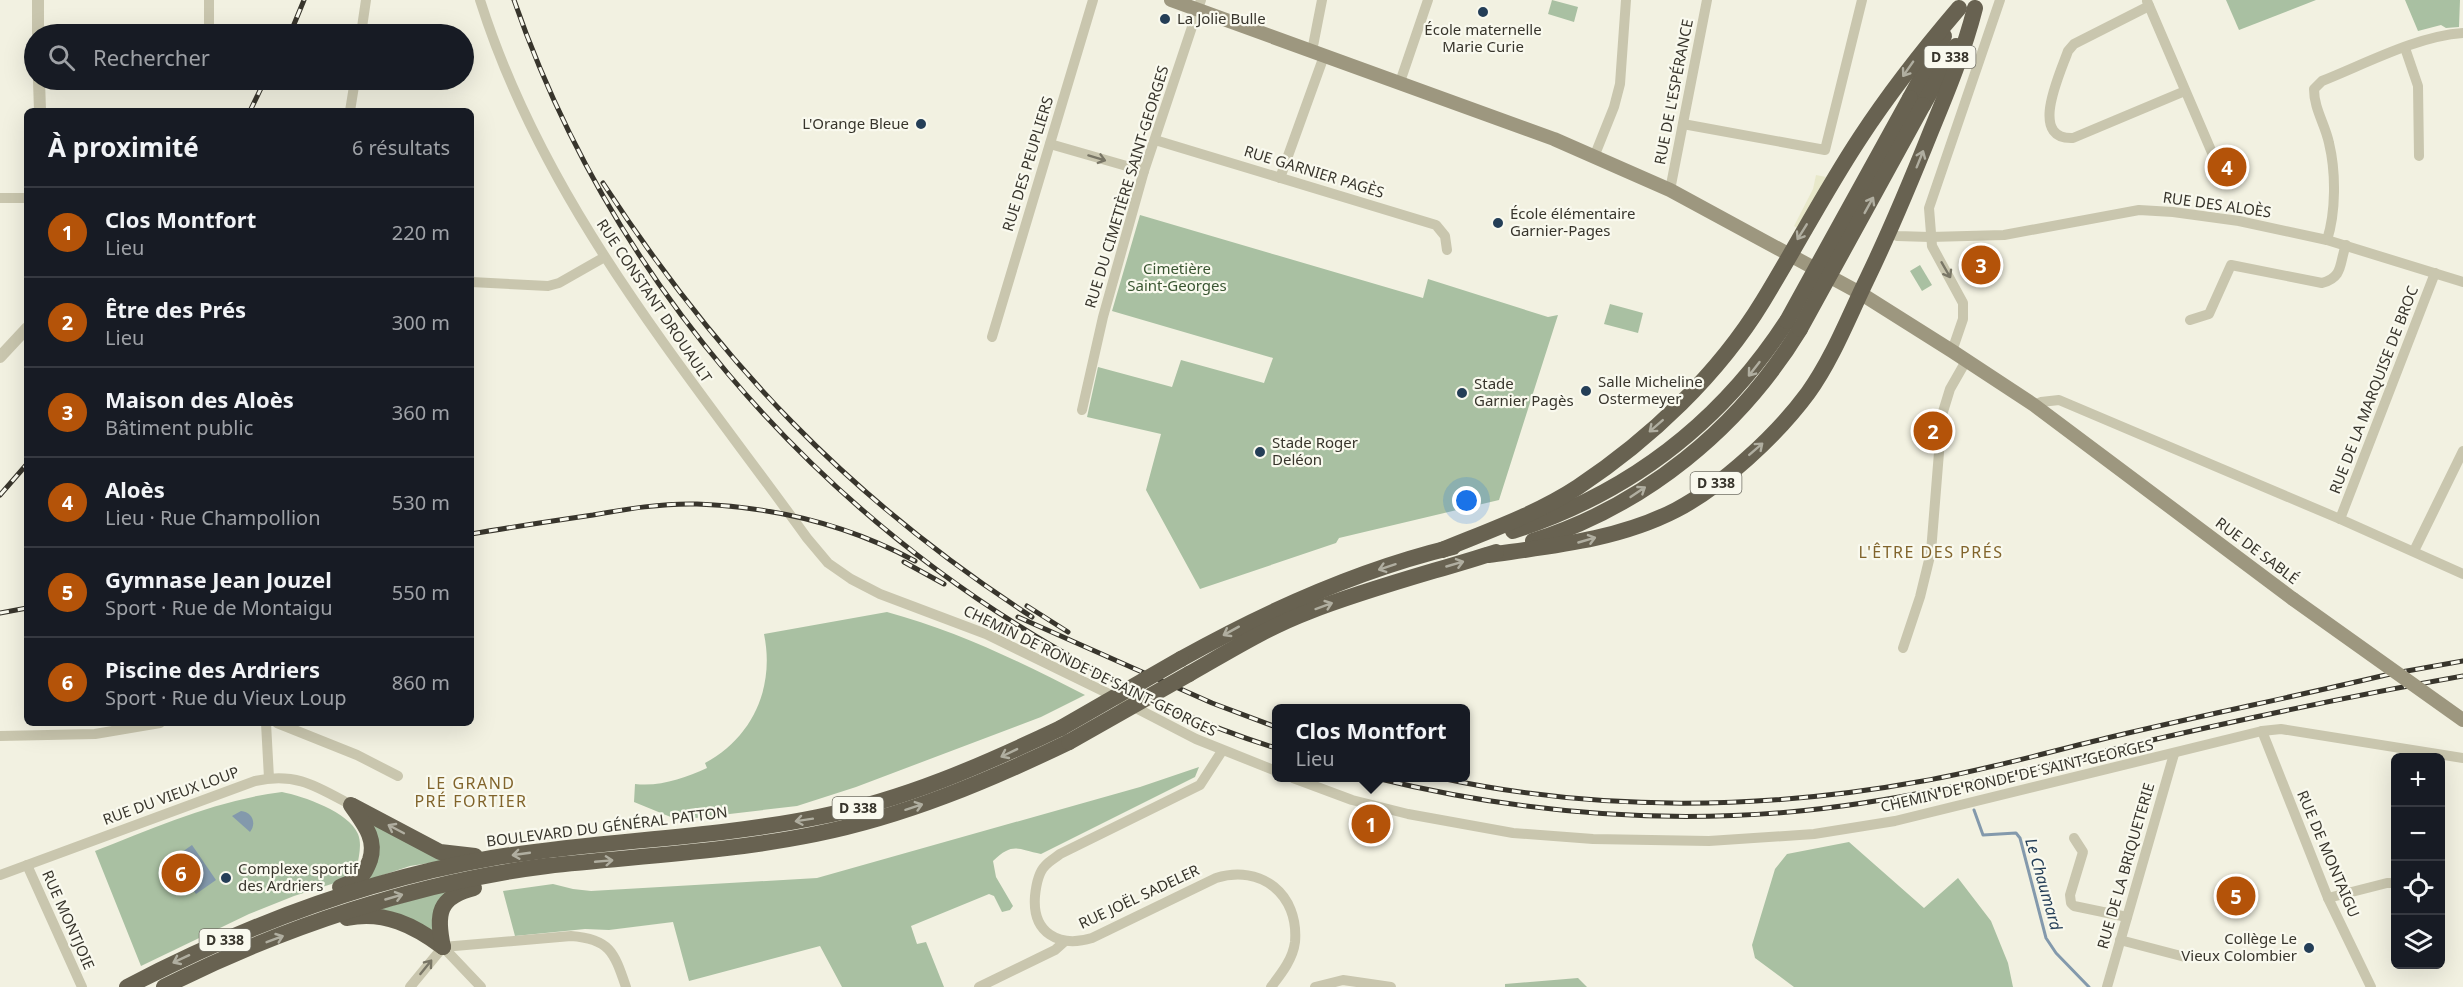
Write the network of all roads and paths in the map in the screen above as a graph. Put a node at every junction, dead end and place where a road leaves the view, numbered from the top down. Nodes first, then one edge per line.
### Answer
1 (38, 0) edge
2 (209, 0) edge
3 (366, 0) edge
4 (480, 0) edge
5 (1093, 0) edge
6 (1171, 0) edge
7 (1322, 0) edge
8 (1428, 0) edge
9 (1626, 0) edge
10 (1707, 0) edge
11 (1862, 0) edge
12 (2000, 0) edge
13 (2148, 3) edge
14 (1970, 4) edge
15 (1199, 5) edge
16 (38, 24) edge
17 (209, 24) edge
18 (362, 24) edge
19 (2463, 33) edge
20 (2405, 48) junction
21 (1318, 53) junction
22 (1400, 82) junction
23 (39, 90) edge
24 (353, 90) edge
25 (2185, 91) junction
26 (40, 108) edge
27 (350, 108) edge
28 (1683, 124) junction
29 (1155, 140) junction
30 (1050, 144) junction
31 (2419, 156) dead end
32 (1594, 157) junction
33 (2216, 167) dead end
34 (1144, 171) junction
35 (1280, 178) junction
36 (1670, 190) junction
37 (0, 198) edge
38 (24, 198) edge
39 (1890, 232) junction
40 (1930, 237) junction
41 (2327, 240) junction
42 (2346, 245) junction
43 (1447, 250) dead end
44 (1789, 254) junction
45 (603, 258) junction
46 (2435, 273) junction
47 (474, 282) edge
48 (2463, 282) edge
49 (1860, 293) junction
50 (2190, 320) dead end
51 (1794, 325) junction
52 (24, 331) edge
53 (992, 337) dead end
54 (1952, 351) junction
55 (0, 357) edge
56 (1966, 361) junction
57 (2034, 405) junction
58 (1082, 410) dead end
59 (2463, 450) edge
60 (2340, 519) junction
61 (1443, 550) junction
62 (2414, 551) junction
63 (1488, 555) junction
64 (828, 563) joint
65 (2463, 574) edge
66 (1903, 648) dead end
67 (2463, 720) edge
68 (32, 726) edge
69 (266, 726) edge
70 (284, 726) edge
71 (111, 727) edge
72 (2262, 731) junction
73 (32, 735) junction
74 (1065, 735) junction
75 (0, 736) edge
76 (1222, 752) junction
77 (2174, 754) junction
78 (2463, 758) edge
79 (1272, 770) edge
80 (398, 776) dead end
81 (269, 778) junction
82 (1306, 782) edge
83 (351, 805) junction
84 (2074, 838) dead end
85 (490, 858) junction
86 (27, 865) junction
87 (546, 867) junction
88 (0, 875) edge
89 (2391, 883) edge
90 (2328, 898) junction
91 (293, 912) junction
92 (2127, 917) junction
93 (299, 930) junction
94 (2120, 940) junction
95 (1064, 942) junction
96 (443, 947) junction
97 (2185, 957) dead end
98 (82, 987) edge
99 (127, 987) edge
100 (164, 987) edge
101 (410, 987) edge
102 (481, 987) edge
103 (626, 987) edge
104 (979, 987) edge
105 (1271, 987) edge
106 (1316, 987) edge
107 (1391, 987) edge
108 (2107, 987) edge
109 (2371, 987) edge

1 - 16 street
2 - 17 street
3 - 18 street
4 - 45 street, RUE CONSTANT DROUAULT
5 - 30 street, RUE DES PEUPLIERS
6 - 15 main road, RUE DE SABLÉ
7 - 21 street
8 - 22 street
9 - 32 street
10 - 28 street, RUE DE L'ESPÉRANCE
11 - 28 street
12 - 40 street
13 - 25 street
13 - 25 street
39 -> 14 highway, D 338
14 -> 44 highway
14 - 51 highway, D 338, bridge
15 - 21 main road, RUE DE SABLÉ
15 - 29 street, RUE DU CIMETIÈRE SAINT-GEORGES
19 - 20 street
20 - 31 street
20 - 41 street
21 - 22 main road, RUE DE SABLÉ
21 - 35 street
22 - 32 main road, RUE DE SABLÉ
23 - 26 street
24 - 27 street
25 - 33 street
28 - 36 street, RUE DE L'ESPÉRANCE
29 - 34 street, RUE DU CIMETIÈRE SAINT-GEORGES
29 - 35 street, RUE GARNIER PAGÈS
30 -> 34 street
30 - 53 street, RUE DES PEUPLIERS
32 - 36 main road, RUE DE SABLÉ
34 - 58 street, RUE DU CIMETIÈRE SAINT-GEORGES
35 - 43 street, RUE GARNIER PAGÈS
36 - 44 main road, RUE DE SABLÉ
37 - 38 street
39 - 40 street, RUE DES ALOÈS
39 - 49 highway
40 - 41 street, RUE DES ALOÈS
40 -> 54 street
41 - 42 street, RUE DES ALOÈS
42 - 46 street, RUE DES ALOÈS
42 - 50 street
44 - 49 main road, RUE DE SABLÉ
44 -> 61 highway, D 338
45 - 47 street
45 - 64 street, RUE CONSTANT DROUAULT
46 - 48 street, RUE DES ALOÈS
46 - 60 street, RUE DE LA MARQUISE DE BROC
49 - 54 main road, RUE DE SABLÉ
63 -> 49 highway, D 338
51 -> 61 highway, D 338
63 -> 51 highway, D 338
52 - 55 street
54 - 56 main road, RUE DE SABLÉ
56 - 57 main road, RUE DE SABLÉ
56 - 66 street
57 - 60 street
57 - 67 main road, RUE DE SABLÉ, bridge
59 - 62 street
60 - 62 street
61 -> 74 highway, D 338, bridge
62 - 65 street
74 -> 63 highway, D 338, bridge
64 - 76 street, CHEMIN DE RONDE DE SAINT-GEORGES
68 - 73 street
69 - 81 street
70 - 80 street
71 - 73 street
72 - 77 street, CHEMIN DE RONDE DE SAINT-GEORGES
72 - 78 street, CHEMIN DE RONDE DE SAINT-GEORGES
72 - 90 street, RUE DE MONTAIGU
73 - 75 street
74 -> 85 highway, BOULEVARD DU GÉNÉRAL PATTON / D 338
87 -> 74 highway, D 338
76 - 79 street, CHEMIN DE RONDE DE SAINT-GEORGES
76 - 95 street, RUE JOËL SADELER
77 - 82 street, CHEMIN DE RONDE DE SAINT-GEORGES
77 - 92 street, RUE DE LA BRIQUETERIE
81 - 83 street, RUE DU VIEUX LOUP
81 - 86 street, RUE DU VIEUX LOUP
85 -> 83 highway, D 338
83 - 91 highway, D 338
84 - 92 street
85 - 91 highway, BOULEVARD DU GÉNÉRAL PATTON / D 338
86 - 88 street, RUE DU VIEUX LOUP
86 - 98 street, RUE MONTJOIE
93 -> 87 highway, D 338
87 - 96 highway
89 - 90 street
90 - 109 street, RUE DE MONTAIGU
91 -> 99 highway, BOULEVARD DU GÉNÉRAL PATTON / D 338
92 - 94 street, RUE DE LA BRIQUETERIE
93 - 96 highway
100 -> 93 highway, D 338
94 - 97 street
94 - 108 street, RUE DE LA BRIQUETERIE
95 - 104 street
95 - 105 street, RUE JOËL SADELER
101 -> 96 street
96 - 102 street
96 - 103 street
106 - 107 street

